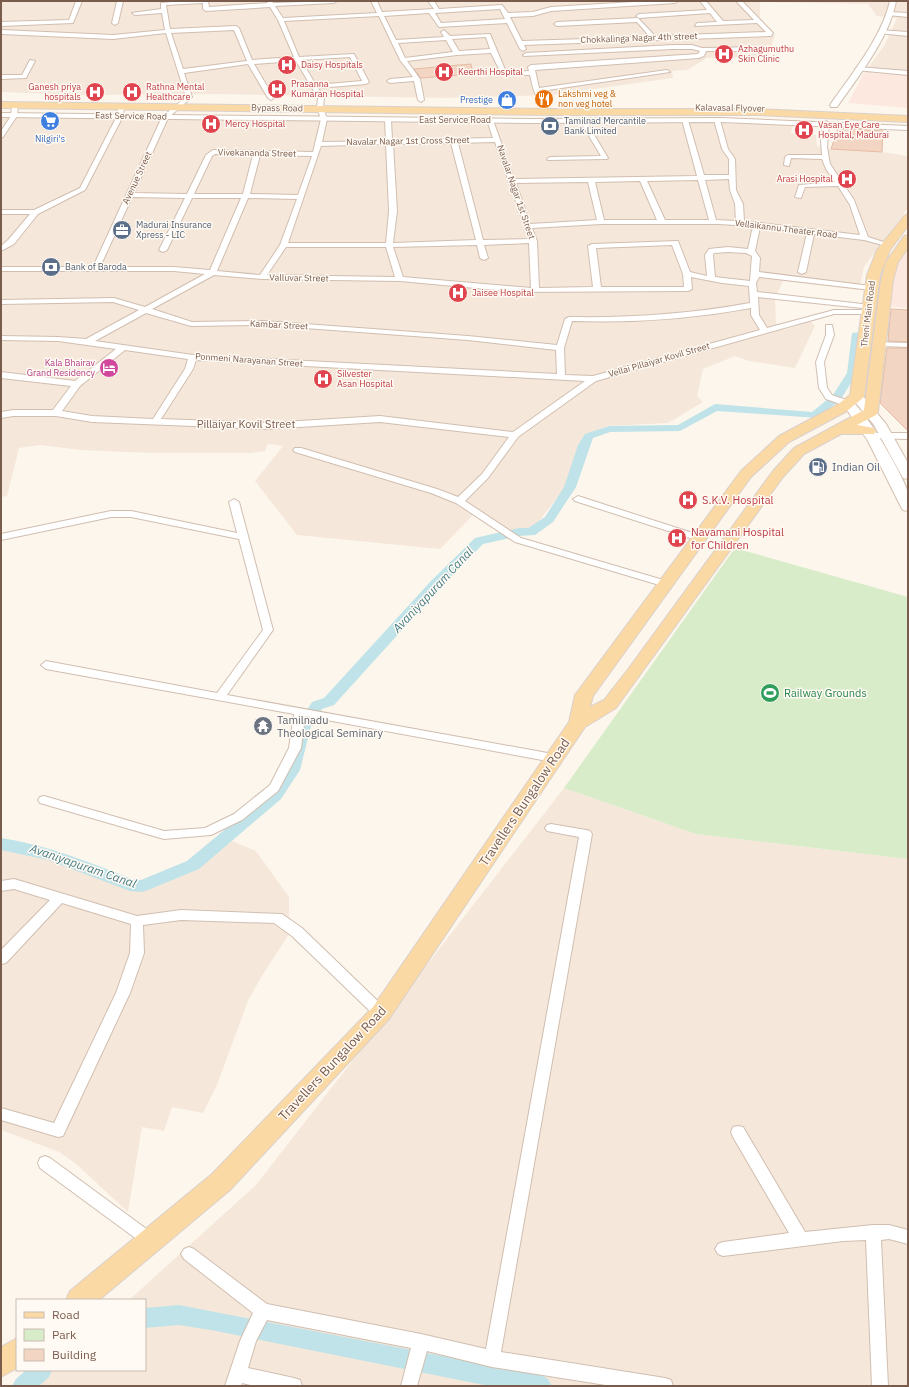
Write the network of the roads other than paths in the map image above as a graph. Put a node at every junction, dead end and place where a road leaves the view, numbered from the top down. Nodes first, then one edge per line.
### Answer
1 (79, 1) edge
2 (120, 1) edge
3 (205, 1) edge
4 (209, 1) edge
5 (334, 1) edge
6 (374, 1) edge
7 (431, 1) edge
8 (675, 1) edge
9 (703, 1) edge
10 (739, 1) edge
11 (893, 1) edge
12 (270, 3) edge
13 (500, 4) edge
14 (162, 5) edge
15 (431, 11) junction
16 (438, 11) junction
17 (712, 11) junction
18 (135, 13) dead end
19 (381, 13) junction
20 (890, 14) junction
21 (908, 15) edge
22 (639, 16) dead end
23 (507, 18) junction
24 (281, 20) junction
25 (758, 21) junction
26 (482, 22) junction
27 (115, 23) dead end
28 (722, 23) junction
29 (1, 24) edge
30 (557, 24) dead end
31 (697, 24) dead end
32 (439, 26) junction
33 (4, 32) edge
34 (168, 32) junction
35 (880, 32) junction
36 (908, 34) edge
37 (488, 35) junction
38 (653, 37) junction
39 (691, 37) junction
40 (448, 38) junction
41 (1, 41) edge
42 (394, 42) junction
43 (521, 43) junction
44 (695, 48) junction
45 (759, 49) dead end
46 (703, 50) junction
47 (493, 51) junction
48 (458, 53) junction
49 (526, 55) junction
50 (297, 58) junction
51 (404, 60) junction
52 (32, 61) dead end
53 (250, 62) junction
54 (533, 70) junction
55 (858, 70) junction
56 (182, 71) junction
57 (667, 72) dead end
58 (908, 72) edge
59 (1, 78) edge
60 (417, 79) junction
61 (390, 81) dead end
62 (314, 87) junction
63 (537, 90) junction
64 (271, 98) dead end
65 (1, 100) edge
66 (421, 100) dead end
67 (542, 100) dead end
68 (182, 102) junction
69 (1, 105) edge
70 (834, 105) junction
71 (321, 106) junction
72 (506, 109) junction
73 (15, 110) junction
74 (552, 110) junction
75 (121, 111) junction
76 (908, 113) edge
77 (1, 115) edge
78 (165, 117) junction
79 (324, 119) junction
80 (908, 119) edge
81 (388, 120) junction
82 (490, 120) junction
83 (685, 120) junction
84 (717, 120) junction
85 (583, 121) junction
86 (826, 123) junction
87 (908, 123) edge
88 (908, 128) edge
89 (1, 136) edge
90 (454, 140) junction
91 (497, 140) junction
92 (389, 141) junction
93 (318, 144) junction
94 (258, 154) junction
95 (316, 154) junction
96 (826, 157) junction
97 (550, 159) dead end
98 (787, 165) dead end
99 (701, 177) junction
100 (733, 177) junction
101 (591, 179) junction
102 (643, 179) junction
103 (512, 181) junction
104 (840, 184) junction
105 (128, 195) junction
106 (189, 195) junction
107 (246, 196) junction
108 (300, 197) junction
109 (799, 197) dead end
110 (1, 212) edge
111 (35, 212) junction
112 (908, 218) edge
113 (601, 222) junction
114 (662, 222) junction
115 (713, 222) junction
116 (740, 223) junction
117 (757, 224) junction
118 (528, 226) junction
119 (811, 231) junction
120 (864, 238) junction
121 (908, 239) edge
122 (534, 241) junction
123 (1, 242) edge
124 (11, 242) junction
125 (480, 243) junction
126 (886, 244) junction
127 (284, 245) junction
128 (389, 245) junction
129 (1, 249) edge
130 (163, 250) dead end
131 (750, 251) junction
132 (484, 258) dead end
133 (96, 268) junction
134 (1, 269) edge
135 (802, 272) dead end
136 (211, 274) junction
137 (687, 274) junction
138 (755, 274) junction
139 (262, 278) junction
140 (400, 279) junction
141 (711, 279) junction
142 (753, 284) junction
143 (871, 288) junction
144 (535, 290) junction
145 (597, 290) junction
146 (754, 294) junction
147 (1, 302) edge
148 (754, 305) junction
149 (867, 309) junction
150 (148, 310) junction
151 (829, 327) dead end
152 (764, 330) junction
153 (1, 338) edge
154 (880, 338) junction
155 (87, 342) junction
156 (908, 345) edge
157 (123, 347) junction
158 (560, 348) junction
159 (193, 357) junction
160 (1, 375) edge
161 (561, 376) junction
162 (594, 378) junction
163 (77, 384) junction
164 (843, 399) junction
165 (56, 413) junction
166 (1, 415) edge
167 (154, 422) junction
168 (876, 431) junction
169 (515, 435) junction
170 (908, 436) edge
171 (908, 445) edge
172 (298, 450) dead end
173 (764, 456) junction
174 (786, 465) junction
175 (907, 469) edge
176 (578, 499) dead end
177 (459, 500) junction
178 (234, 502) dead end
179 (908, 507) edge
180 (712, 520) junction
181 (738, 529) junction
182 (1, 537) edge
183 (243, 537) junction
184 (699, 538) junction
185 (666, 584) junction
186 (46, 665) dead end
187 (220, 696) junction
188 (300, 711) junction
189 (578, 723) junction
190 (553, 758) junction
191 (44, 800) dead end
192 (551, 828) dead end
193 (1, 886) edge
194 (59, 898) junction
195 (137, 922) junction
196 (1, 958) edge
197 (381, 1013) junction
198 (1, 1114) edge
199 (738, 1132) dead end
200 (45, 1163) dead end
201 (873, 1232) junction
202 (908, 1237) edge
203 (801, 1239) junction
204 (150, 1241) junction
205 (723, 1249) dead end
206 (189, 1254) dead end
207 (80, 1299) edge
208 (259, 1318) junction
209 (420, 1349) junction
210 (16, 1352) edge
211 (492, 1359) junction
212 (1, 1364) edge
213 (235, 1380) edge
214 (294, 1386) edge
215 (409, 1386) edge
216 (665, 1386) edge
217 (880, 1386) edge

1 - 29 street
2 - 27 street
3 - 4 street
3 - 12 street
3 - 14 street
5 - 12 street
6 - 19 street
7 - 16 street
8 - 23 street
9 - 17 street
10 - 25 street
11 - 20 street
12 - 24 street
13 - 16 street
13 - 23 street
14 - 18 street
14 - 34 street
15 - 16 street
15 - 19 street
15 - 32 street
17 - 22 street
17 - 28 street
19 - 24 street
19 - 42 street
20 - 21 street
20 - 35 street
23 - 26 street
23 - 43 street
24 - 50 street
25 - 28 street
25 - 39 street, Chokkalinga Nagar 4th street
26 - 32 street
26 - 37 street
28 - 31 street
30 - 38 street
32 - 40 street
33 - 34 street
33 - 41 street
34 - 53 street
34 - 56 street
35 - 36 street
35 - 55 street
37 - 40 street
37 - 47 street
38 - 39 street, Chokkalinga Nagar 4th street
38 - 43 street, Chokkalinga Nagar 4th street
39 - 44 street
40 - 42 street
40 - 48 street
42 - 51 street
43 - 49 street
44 - 46 street
44 - 49 street
45 - 46 street
46 - 54 street
47 - 48 street
47 - 54 street
48 - 51 street
49 - 54 street
50 - 53 street
50 - 62 street
50 - 62 street
51 - 60 street
52 - 59 street
53 - 56 street
53 - 64 street
54 - 63 street
55 - 58 street
55 - 70 street
56 - 68 street
57 - 63 street
60 - 61 street
60 - 66 street
62 - 71 street
63 - 67 street
65 - 68 main road, Bypass Road
68 - 71 main road, Bypass Road
68 - 75 main road, Bypass Road
68 - 78 street, Avenue Street
69 - 73 main road, Bypass Road
70 - 72 main road
70 - 76 main road
71 - 72 main road, Bypass Road
71 - 79 street
72 - 74 main road, Bypass Road
72 - 87 main road
73 - 75 main road, Bypass Road
73 - 77 street
73 - 89 street
74 - 76 main road, Kalavasal Flyover
74 - 80 main road, Kalavasal Flyover
75 - 78 street, East Service Road
75 - 111 street
78 - 79 street, East Service Road
78 - 105 street, Avenue Street
79 - 81 street, East Service Road
79 - 93 street
81 - 82 street, East Service Road
81 - 92 street
82 - 85 street, East Service Road
82 - 91 street, Navalar Nagar 1st Street
83 - 84 street, East Service Road
83 - 85 street, East Service Road
83 - 99 street
84 - 86 street, East Service Road
84 - 100 street
85 - 97 street
86 - 88 street, East Service Road
86 - 96 street
90 - 91 street, Navalar Nagar 1st Cross Street
90 - 92 street, Navalar Nagar 1st Cross Street
90 - 125 street
91 - 103 street, Navalar Nagar 1st Street
92 - 93 street, Navalar Nagar 1st Cross Street
92 - 128 street
93 - 95 street
94 - 95 street, Vivekananda Street
94 - 106 street, Vivekananda Street
94 - 107 street
95 - 108 street
96 - 98 street
96 - 104 street
99 - 100 street
99 - 102 street
99 - 115 street
100 - 116 street
101 - 102 street
101 - 103 street
101 - 113 street
102 - 114 street
103 - 118 street, Navalar Nagar 1st Street
104 - 109 street
104 - 120 street
105 - 106 street
105 - 133 street, Avenue Street
106 - 107 street
106 - 130 street, Vivekananda Street
107 - 108 street
107 - 136 street
108 - 127 street
110 - 111 street
111 - 124 street
112 - 126 main road, Theni Main Road
113 - 114 street, Vellaikannu Theater Road
113 - 118 street, Vellaikannu Theater Road
114 - 115 street, Vellaikannu Theater Road
115 - 116 street, Vellaikannu Theater Road
116 - 117 street, Vellaikannu Theater Road
117 - 119 street, Vellaikannu Theater Road
117 - 131 street
118 - 122 street, Navalar Nagar 1st Street
119 - 120 street, Vellaikannu Theater Road
119 - 135 street
120 - 126 street, Vellaikannu Theater Road
121 - 154 main road, Theni Main Road
122 - 125 street
122 - 144 street, Navalar Nagar 1st Street
123 - 124 street
124 - 129 street
125 - 128 street
125 - 132 street
126 - 143 main road, Theni Main Road
127 - 128 street
127 - 139 street
128 - 140 street
131 - 138 street
131 - 141 street
133 - 134 street, Valluvar Street
133 - 136 street, Valluvar Street
136 - 139 street, Valluvar Street
136 - 150 street
137 - 141 street
137 - 145 street, Valluvar Street
137 - 145 street
138 - 142 street
138 - 143 street
139 - 140 street, Valluvar Street
140 - 144 street, Valluvar Street
141 - 142 street
142 - 146 street
143 - 149 main road, Theni Main Road
144 - 145 street, Valluvar Street
146 - 148 street
146 - 149 street
147 - 150 street, Kambar Street
148 - 152 street
148 - 158 street
149 - 152 street, Vellai Pillaiyar Kovil Street
149 - 164 main road, Theni Main Road
150 - 155 street
150 - 158 street, Kambar Street
151 - 164 street
152 - 162 street, Vellai Pillaiyar Kovil Street
153 - 155 street, Ponmeni Narayanan Street
154 - 156 street
154 - 168 main road, Theni Main Road
155 - 157 street, Ponmeni Narayanan Street
157 - 159 street, Ponmeni Narayanan Street
157 - 163 street
158 - 161 street
159 - 161 street, Ponmeni Narayanan Street
159 - 167 street
160 - 163 street
161 - 162 street, Ponmeni Narayanan Street
162 - 169 street, Vellai Pillaiyar Kovil Street
163 - 165 street
164 - 168 main road
164 - 173 main road, Travellers Bungalow Road
165 - 166 street, Pillaiyar Kovil Street
165 - 167 street, Pillaiyar Kovil Street
167 - 169 street, Pillaiyar Kovil Street
168 - 170 street
168 - 171 street
168 - 174 main road, Travellers Bungalow Road
168 - 175 main road
168 - 179 main road
169 - 177 street, Vellai Pillaiyar Kovil Street
172 - 177 street
173 - 174 main road
173 - 180 main road, Travellers Bungalow Road
174 - 181 main road, Travellers Bungalow Road
176 - 184 street
177 - 185 street
178 - 183 street
180 - 181 main road
180 - 184 main road, Travellers Bungalow Road
181 - 189 main road, Travellers Bungalow Road
182 - 183 street
183 - 187 street
184 - 185 main road, Travellers Bungalow Road
185 - 189 main road, Travellers Bungalow Road
186 - 187 street
187 - 188 street
188 - 190 street
188 - 191 street
189 - 190 main road, Travellers Bungalow Road
190 - 197 main road, Travellers Bungalow Road
192 - 211 street
193 - 194 street
194 - 195 street
194 - 196 street
195 - 197 street
195 - 198 street
197 - 204 main road, Travellers Bungalow Road
199 - 203 street
200 - 204 street
201 - 202 street
201 - 203 street
201 - 217 street
203 - 205 street
204 - 207 main road, Travellers Bungalow Road
206 - 208 street
208 - 209 street
208 - 213 street
209 - 211 street
209 - 215 street
210 - 212 main road
211 - 216 street
213 - 214 street

